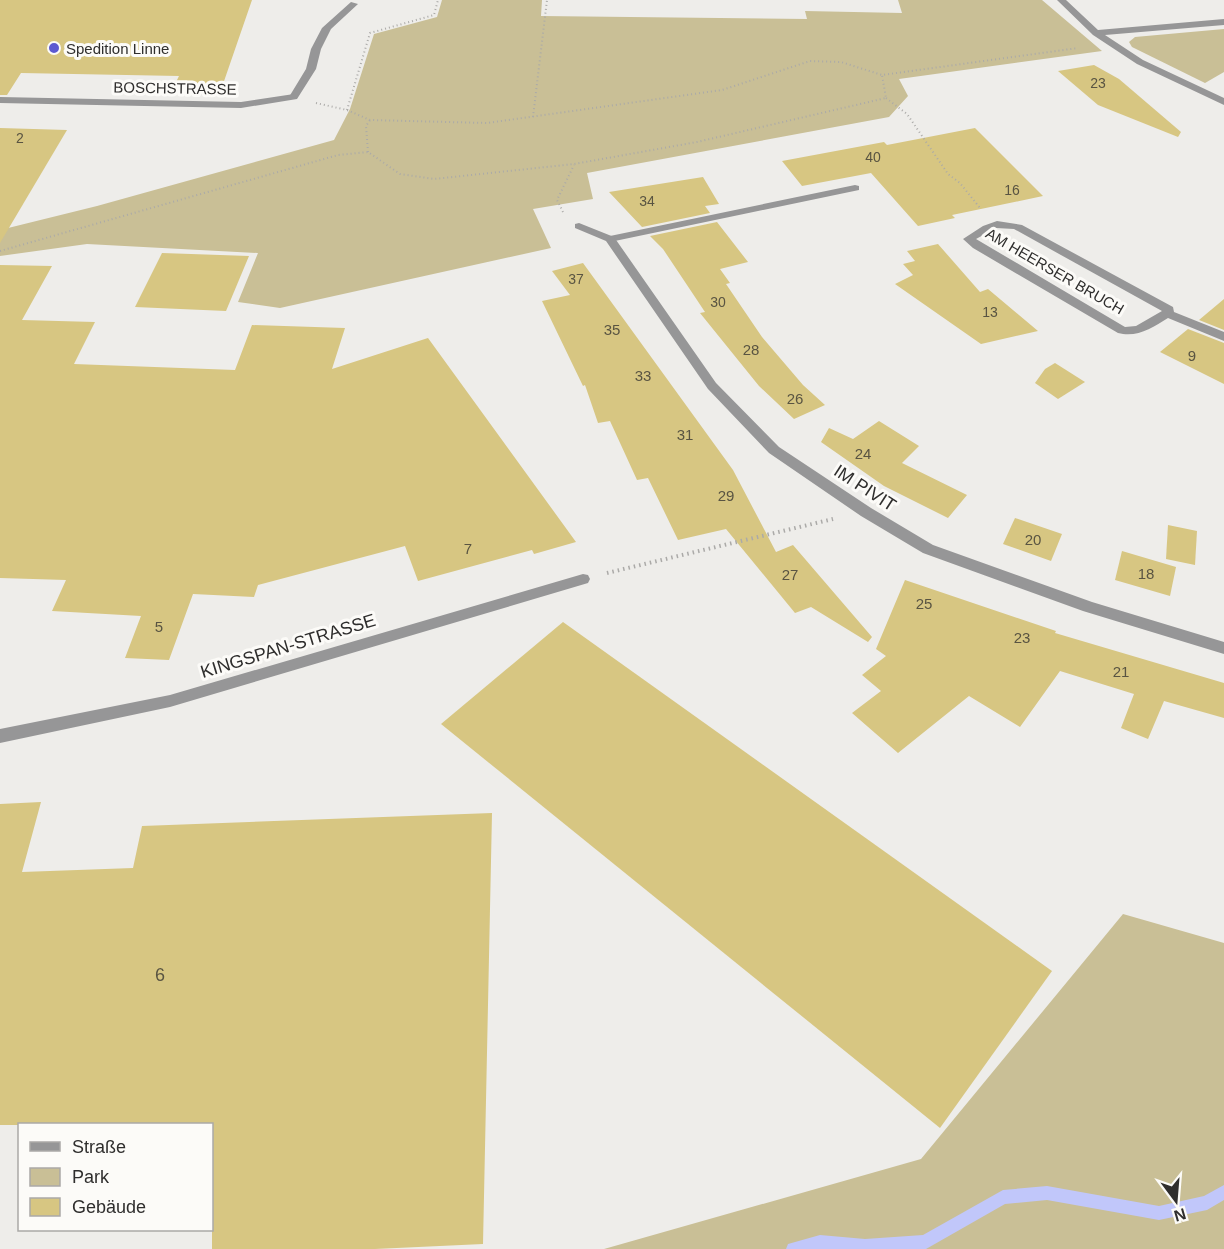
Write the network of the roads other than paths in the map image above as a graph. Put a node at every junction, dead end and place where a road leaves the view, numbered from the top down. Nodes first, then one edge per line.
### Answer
1 (1061, 0) edge
2 (354, 4) dead end
3 (1224, 22) edge
4 (1096, 33) junction
5 (0, 100) edge
6 (1224, 102) edge
7 (855, 188) dead end
8 (579, 226) dead end
9 (610, 239) junction
10 (1167, 313) junction
11 (1224, 338) edge
12 (583, 579) road end
13 (1224, 648) edge
14 (0, 736) edge

1 - 4 street
2 - 5 street, BOSCHSTRASSE
3 - 4 street
4 - 6 street
7 - 9 street
8 - 9 street
9 - 13 street, IM PIVIT
10 - 10 street, AM HEERSER BRUCH
10 - 11 street, AM HEERSER BRUCH
12 - 14 street, KINGSPAN-STRASSE

